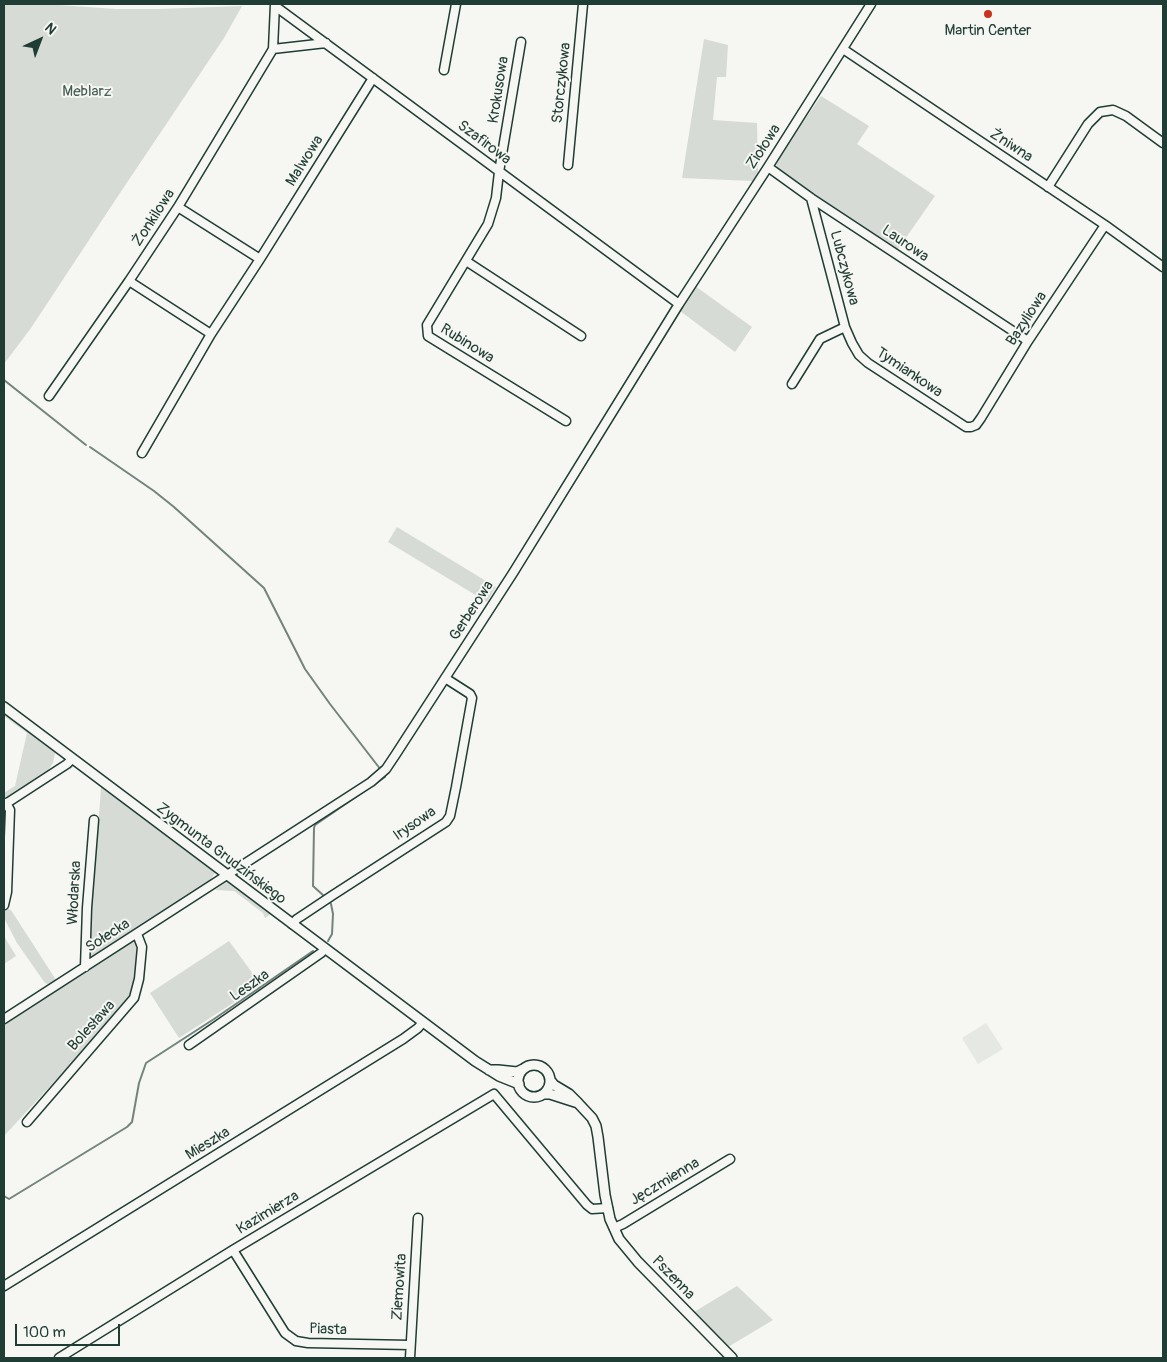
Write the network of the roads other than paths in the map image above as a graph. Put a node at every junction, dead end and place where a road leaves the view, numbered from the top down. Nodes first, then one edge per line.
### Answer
1 (456, 4) edge
2 (583, 4) edge
3 (872, 4) edge
4 (275, 5) edge
5 (521, 42) dead end
6 (326, 43) junction
7 (273, 48) junction
8 (843, 50) junction
9 (444, 70) dead end
10 (373, 78) junction
11 (1163, 143) edge
12 (568, 165) dead end
13 (768, 167) junction
14 (499, 172) junction
15 (1048, 187) junction
16 (811, 198) junction
17 (178, 208) junction
18 (1105, 225) junction
19 (260, 259) junction
20 (466, 261) junction
21 (1163, 267) edge
22 (129, 281) junction
23 (679, 304) junction
24 (845, 327) junction
25 (211, 334) junction
26 (581, 336) dead end
27 (1028, 341) junction
28 (792, 384) dead end
29 (48, 396) dead end
30 (566, 421) dead end
31 (971, 427) joint
32 (142, 453) dead end
33 (445, 678) junction
34 (4, 707) edge
35 (72, 759) junction
36 (5, 804) edge
37 (94, 820) dead end
38 (227, 875) junction
39 (4, 905) edge
40 (292, 924) junction
41 (137, 934) junction
42 (325, 949) junction
43 (85, 967) junction
44 (4, 1019) edge
45 (423, 1022) junction
46 (189, 1045) dead end
47 (489, 1070) junction
48 (523, 1070) junction
49 (550, 1080) junction
50 (518, 1084) junction
51 (544, 1094) junction
52 (578, 1103) junction
53 (27, 1122) dead end
54 (730, 1159) dead end
55 (608, 1208) junction
56 (418, 1218) dead end
57 (614, 1228) junction
58 (233, 1250) junction
59 (4, 1286) edge
60 (410, 1345) junction
61 (60, 1358) edge
62 (410, 1358) edge
63 (732, 1358) edge

1 - 9 street
2 - 12 street, Storczykowa
3 - 8 street, Ziołowa
4 - 6 street, Szafirowa
4 - 7 street, Żonkilowa
5 - 14 street, Krokusowa
6 - 7 street
6 - 10 street, Szafirowa
7 - 17 street, Żonkilowa
8 - 13 street, Ziołowa
8 - 15 street, Żniwna
10 - 14 street, Szafirowa
10 - 19 street, Malwowa
11 - 15 street
13 - 16 street, Laurowa
13 - 23 street, Ziołowa
14 - 20 street, Rubinowa
14 - 23 street, Szafirowa
15 - 18 street, Żniwna
16 - 24 street, Lubczykowa
16 - 27 street, Laurowa
17 - 19 street
17 - 22 street, Żonkilowa
18 - 21 street, Żniwna
18 - 27 street, Bazyliowa
19 - 25 street, Malwowa
20 - 26 street
20 - 30 street, Rubinowa
22 - 25 street
22 - 29 street, Żonkilowa
23 - 33 street, Gerberowa
24 - 28 street, Lubczykowa
24 - 31 street, Tymiankowa
25 - 32 street, Malwowa
27 - 31 street, Bazyliowa
33 - 38 street, Gerberowa
33 - 40 street, Irysowa
34 - 35 street, Zygmunta Grudzińskiego
35 - 36 street
35 - 38 street, Zygmunta Grudzińskiego
36 - 39 street
37 - 43 street, Włodarska
38 - 40 street, Zygmunta Grudzińskiego
38 - 41 street, Sołecka
40 - 42 street, Zygmunta Grudzińskiego
41 - 43 street, Sołecka
41 - 53 street, Bolesława
42 - 45 street, Zygmunta Grudzińskiego
42 - 46 street, Leszka
43 - 44 street, Sołecka
45 - 47 street
45 - 59 street, Mieszka
47 - 48 street, Pszenna
47 - 50 street
48 - 49 street, Pszenna
48 - 50 street
49 - 51 street
49 - 52 street, Pszenna
50 - 51 street
51 - 52 street
52 - 55 street, Pszenna
54 - 57 street, Jęczmienna
55 - 57 street, Pszenna
55 - 58 street, Kazimierza
56 - 60 street, Ziemowita
57 - 63 street, Pszenna
58 - 60 street, Piasta
58 - 61 street, Kazimierza
60 - 62 street, Ziemowita

